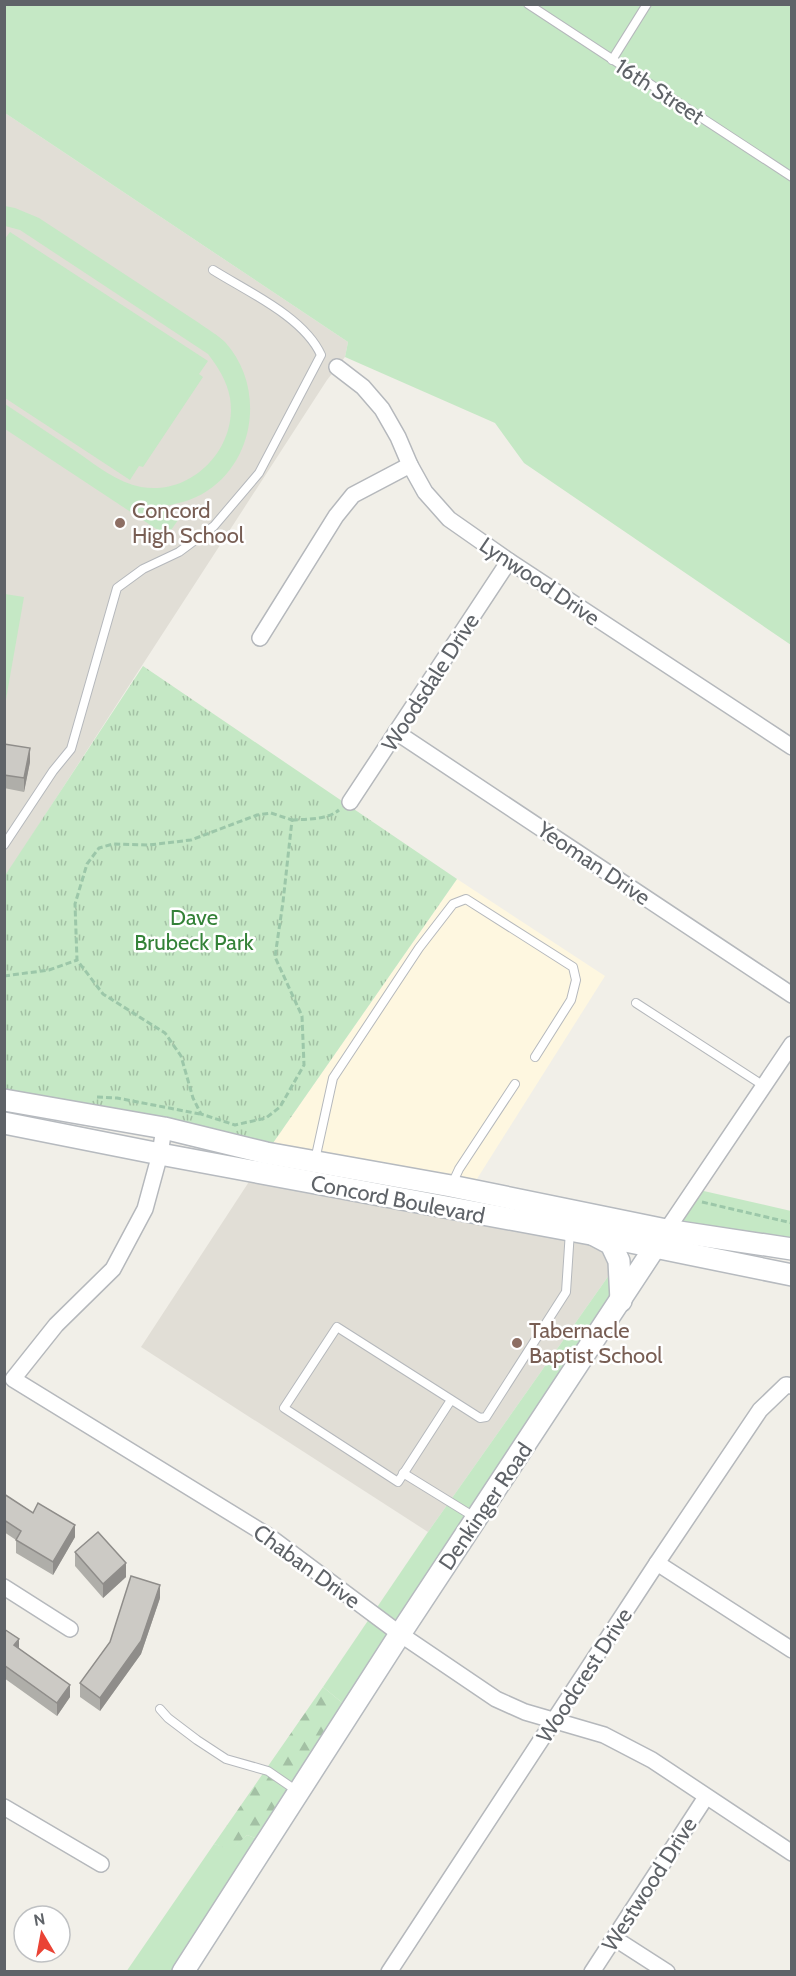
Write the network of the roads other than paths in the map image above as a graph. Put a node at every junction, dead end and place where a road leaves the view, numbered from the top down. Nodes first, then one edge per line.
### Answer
1 (528, 4) edge
2 (648, 4) edge
3 (612, 60) junction
4 (792, 177) edge
5 (213, 270) dead end
6 (337, 367) dead end
7 (410, 465) junction
8 (509, 561) junction
9 (260, 638) dead end
10 (396, 732) junction
11 (792, 747) edge
12 (350, 802) road end
13 (4, 845) edge
14 (792, 995) edge
15 (636, 1003) dead end
16 (792, 1044) edge
17 (535, 1057) dead end
18 (515, 1084) dead end
19 (764, 1086) junction
20 (4, 1100) edge
21 (4, 1123) edge
22 (164, 1128) junction
23 (160, 1154) junction
24 (315, 1161) junction
25 (451, 1186) junction
26 (570, 1230) junction
27 (591, 1234) junction
28 (661, 1238) junction
29 (792, 1249) edge
30 (792, 1275) edge
31 (621, 1301) junction
32 (789, 1386) edge
33 (451, 1400) junction
34 (403, 1473) junction
35 (477, 1519) junction
36 (657, 1563) junction
37 (4, 1587) edge
38 (70, 1629) dead end
39 (400, 1634) junction
40 (792, 1650) edge
41 (160, 1709) dead end
42 (555, 1720) junction
43 (299, 1792) junction
44 (706, 1797) junction
45 (4, 1807) edge
46 (792, 1853) edge
47 (101, 1864) dead end
48 (614, 1938) junction
49 (183, 1971) edge
50 (389, 1971) edge
51 (592, 1971) edge
52 (667, 1971) edge

1 - 3 lane, 16th Street
2 - 3 lane
3 - 4 lane, 16th Street
5 - 13 lane
6 - 7 street, Lynwood Drive
7 - 8 street, Lynwood Drive
7 - 9 street
8 - 10 street, Woodsdale Drive
8 - 11 street, Lynwood Drive
10 - 12 street, Woodsdale Drive
10 - 14 street, Yeoman Drive
15 - 19 lane
16 - 19 street, Denkinger Road
17 - 24 lane
18 - 25 lane
19 - 28 street, Denkinger Road
20 - 22 street, Concord Boulevard
21 - 23 street, Concord Boulevard
22 - 23 street
22 - 24 street, Concord Boulevard
23 - 26 street, Concord Boulevard
23 - 39 street, Chaban Drive
24 - 25 street, Concord Boulevard
25 - 28 street, Concord Boulevard
26 - 27 street, Concord Boulevard
26 - 33 lane
27 - 28 street, Concord Boulevard
27 - 31 street
28 - 29 street, Concord Boulevard
28 - 30 street, Concord Boulevard
28 - 31 street, Denkinger Road
31 - 35 street, Denkinger Road
32 - 36 street, Woodcrest Drive
33 - 34 lane
33 - 34 lane
34 - 35 lane
35 - 39 street, Denkinger Road
36 - 40 street
36 - 42 street, Woodcrest Drive
37 - 38 street
39 - 42 street, Chaban Drive
39 - 43 street, Denkinger Road
41 - 43 lane
42 - 44 street, Chaban Drive
42 - 50 street, Woodcrest Drive
43 - 49 street, Denkinger Road
44 - 46 street, Chaban Drive
44 - 48 street, Westwood Drive
45 - 47 street
48 - 51 street, Westwood Drive
48 - 52 street

